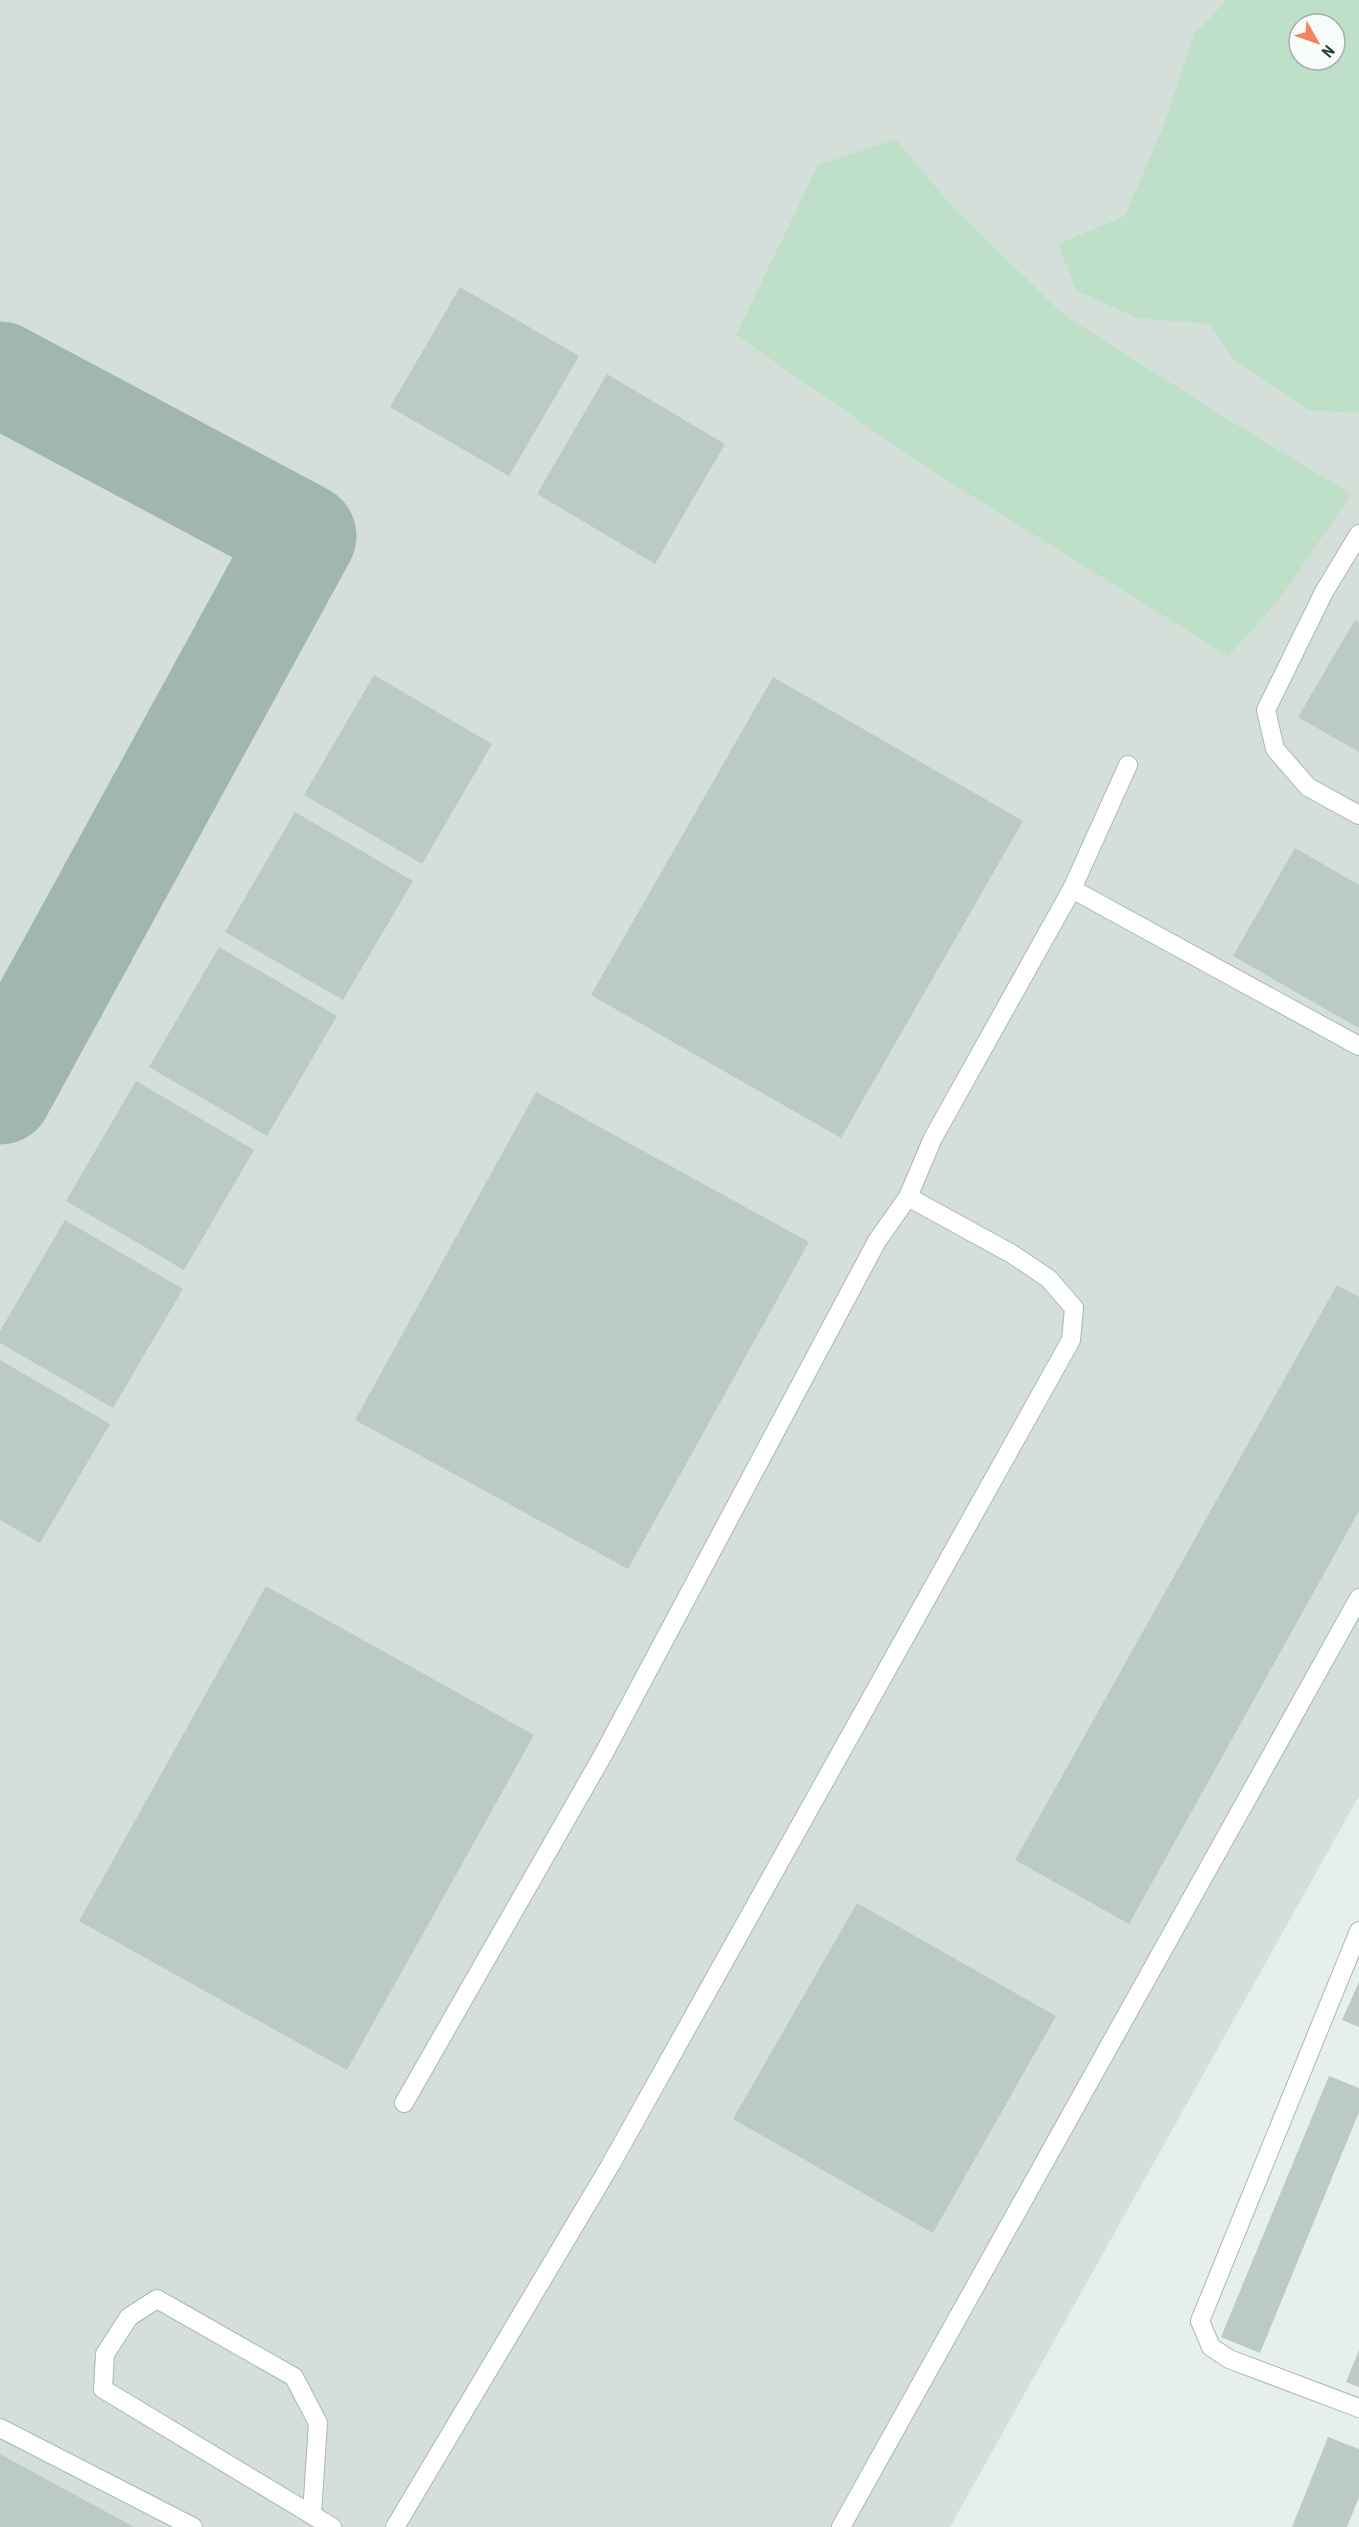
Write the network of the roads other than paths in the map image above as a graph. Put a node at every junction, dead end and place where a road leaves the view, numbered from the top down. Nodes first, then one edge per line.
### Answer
1 (1359, 534) edge
2 (1128, 765) dead end
3 (1359, 815) edge
4 (1072, 890) junction
5 (1359, 1046) edge
6 (908, 1197) junction
7 (1359, 1598) edge
8 (1359, 1931) edge
9 (404, 2103) dead end
10 (1359, 2408) edge
11 (0, 2427) edge
12 (312, 2514) junction
13 (193, 2527) edge
14 (332, 2527) edge
15 (395, 2527) edge
16 (841, 2527) edge

1 - 3 street
2 - 4 street
4 - 5 street
4 - 6 street
6 - 9 street
6 - 15 street
7 - 16 street
8 - 10 street
11 - 13 street
12 - 12 street
12 - 14 street

